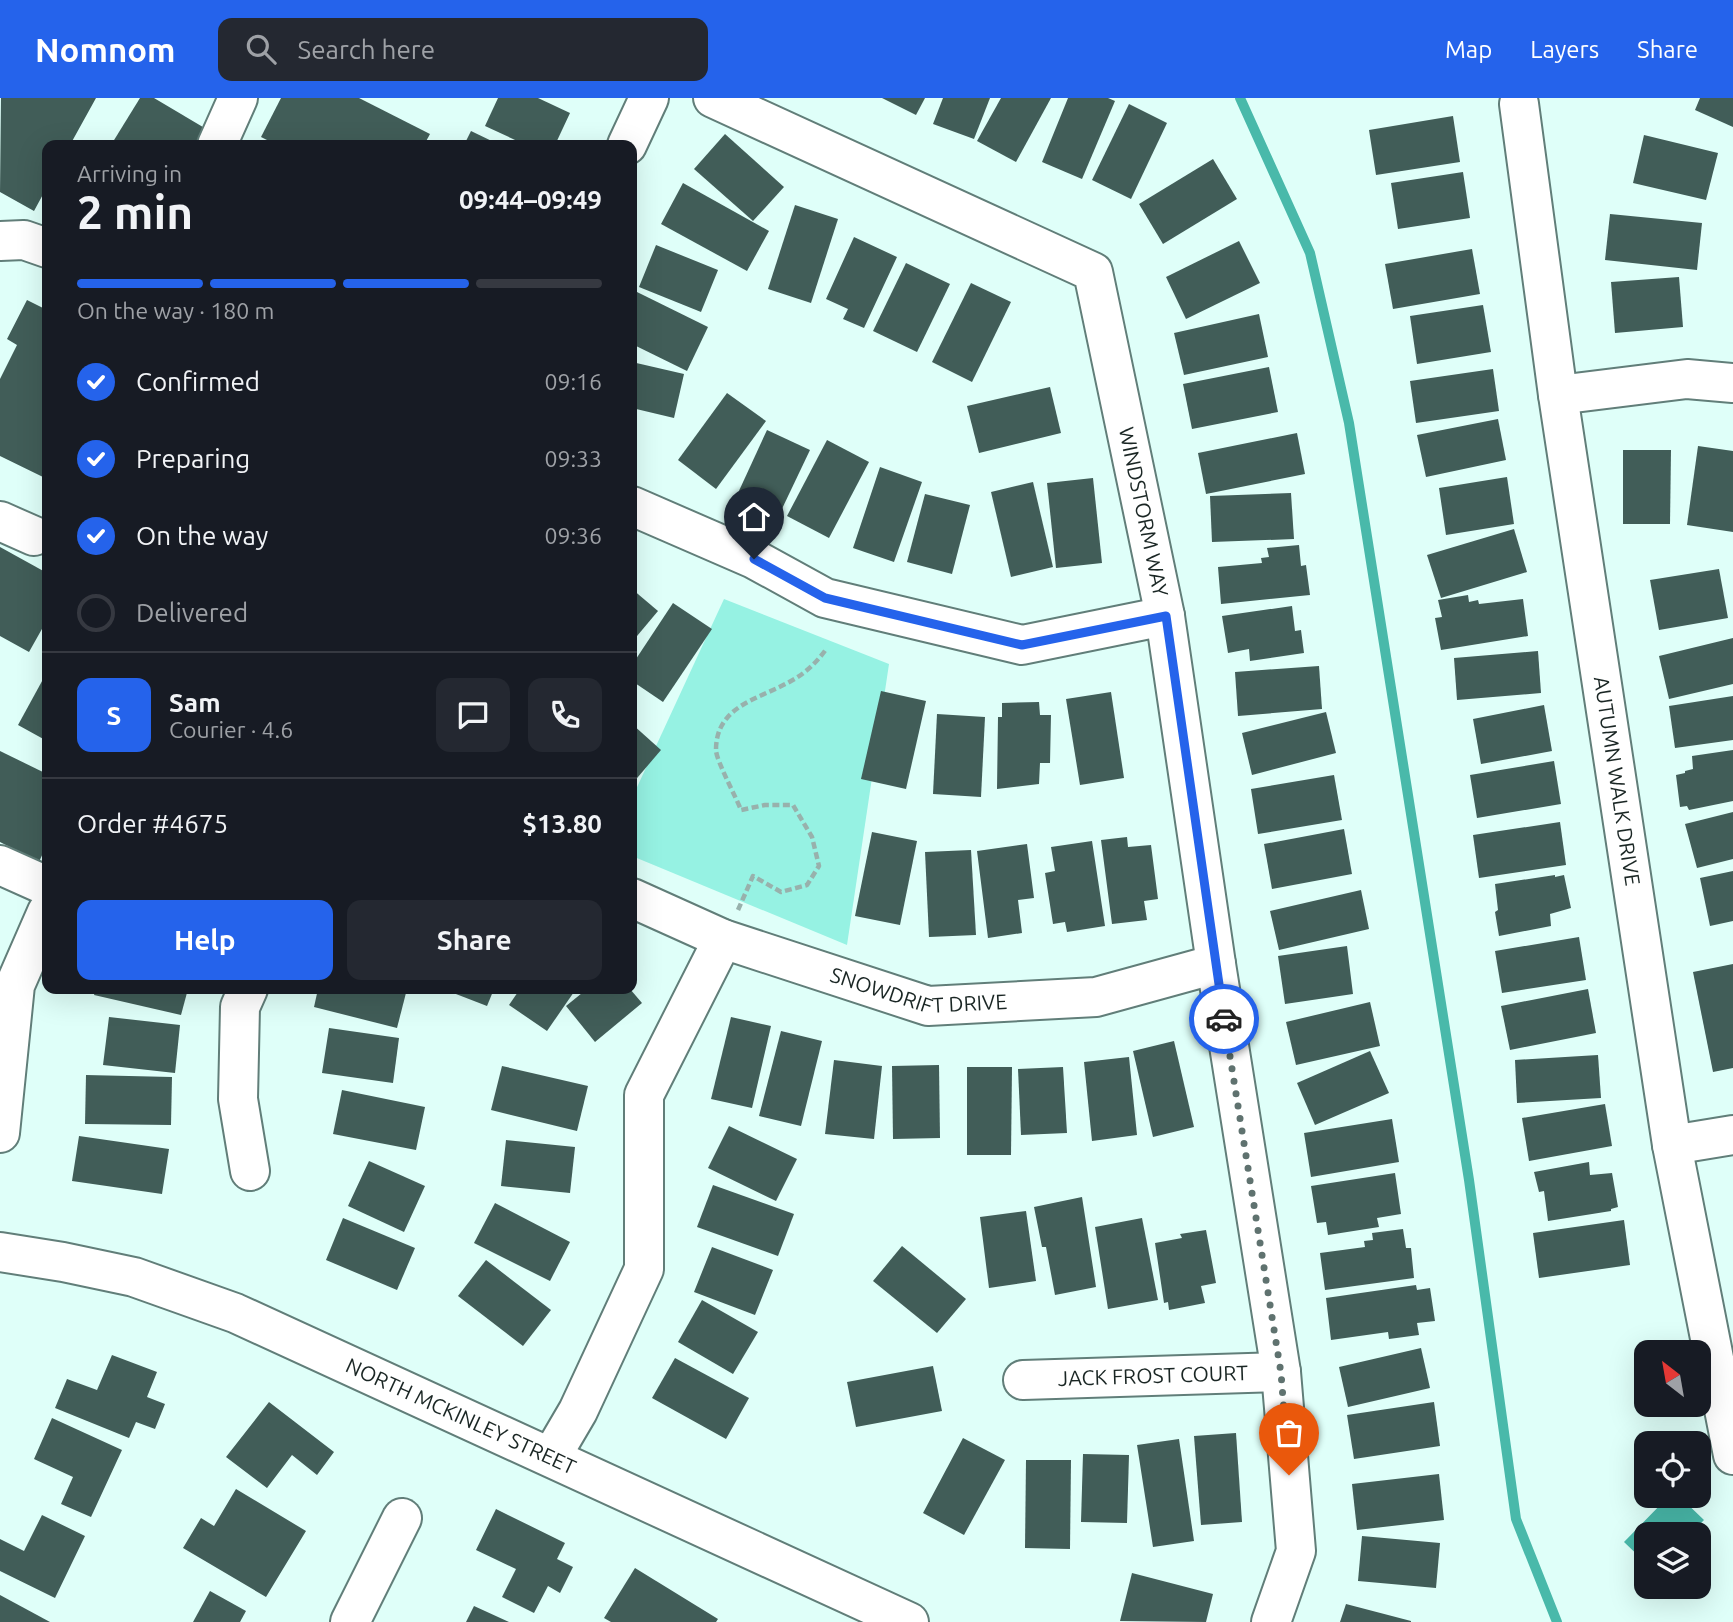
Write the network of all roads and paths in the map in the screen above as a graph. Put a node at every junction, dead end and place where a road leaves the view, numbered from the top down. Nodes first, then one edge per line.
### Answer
1 (238, 98) edge
2 (649, 98) edge
3 (713, 98) edge
4 (1519, 103) dead end
5 (222, 140) edge
6 (629, 140) edge
7 (0, 242) edge
8 (42, 246) edge
9 (1733, 383) edge
10 (1558, 396) junction
11 (637, 508) edge
12 (0, 521) edge
13 (42, 525) edge
14 (1166, 616) junction
15 (827, 648) dead end
16 (0, 865) edge
17 (42, 884) edge
18 (637, 899) edge
19 (42, 923) edge
20 (731, 925) junction
21 (1216, 964) junction
22 (246, 994) edge
23 (0, 1133) edge
24 (1733, 1135) edge
25 (1672, 1145) junction
26 (250, 1171) dead end
27 (0, 1252) edge
28 (1281, 1373) junction
29 (1023, 1380) dead end
30 (1733, 1455) edge
31 (551, 1457) junction
32 (402, 1518) dead end
33 (350, 1622) edge
34 (909, 1622) edge
35 (1271, 1622) edge

1 - 5 street
2 - 6 street
3 - 14 street, WINDSTORM WAY
4 - 10 street, AUTUMN WALK DRIVE
7 - 8 street
9 - 10 street
10 - 25 street, AUTUMN WALK DRIVE
11 - 14 street
12 - 13 street
14 - 21 street, WINDSTORM WAY
15 - 20 path
16 - 17 street
18 - 20 street, SNOWDRIFT DRIVE
19 - 23 street
20 - 21 street, SNOWDRIFT DRIVE
20 - 31 street
21 - 28 street, WINDSTORM WAY
22 - 26 street
24 - 25 street
25 - 30 street, AUTUMN WALK DRIVE
27 - 31 street, NORTH MCKINLEY STREET
28 - 29 street, JACK FROST COURT
28 - 35 street, WINDSTORM WAY
31 - 34 street, NORTH MCKINLEY STREET
32 - 33 street

